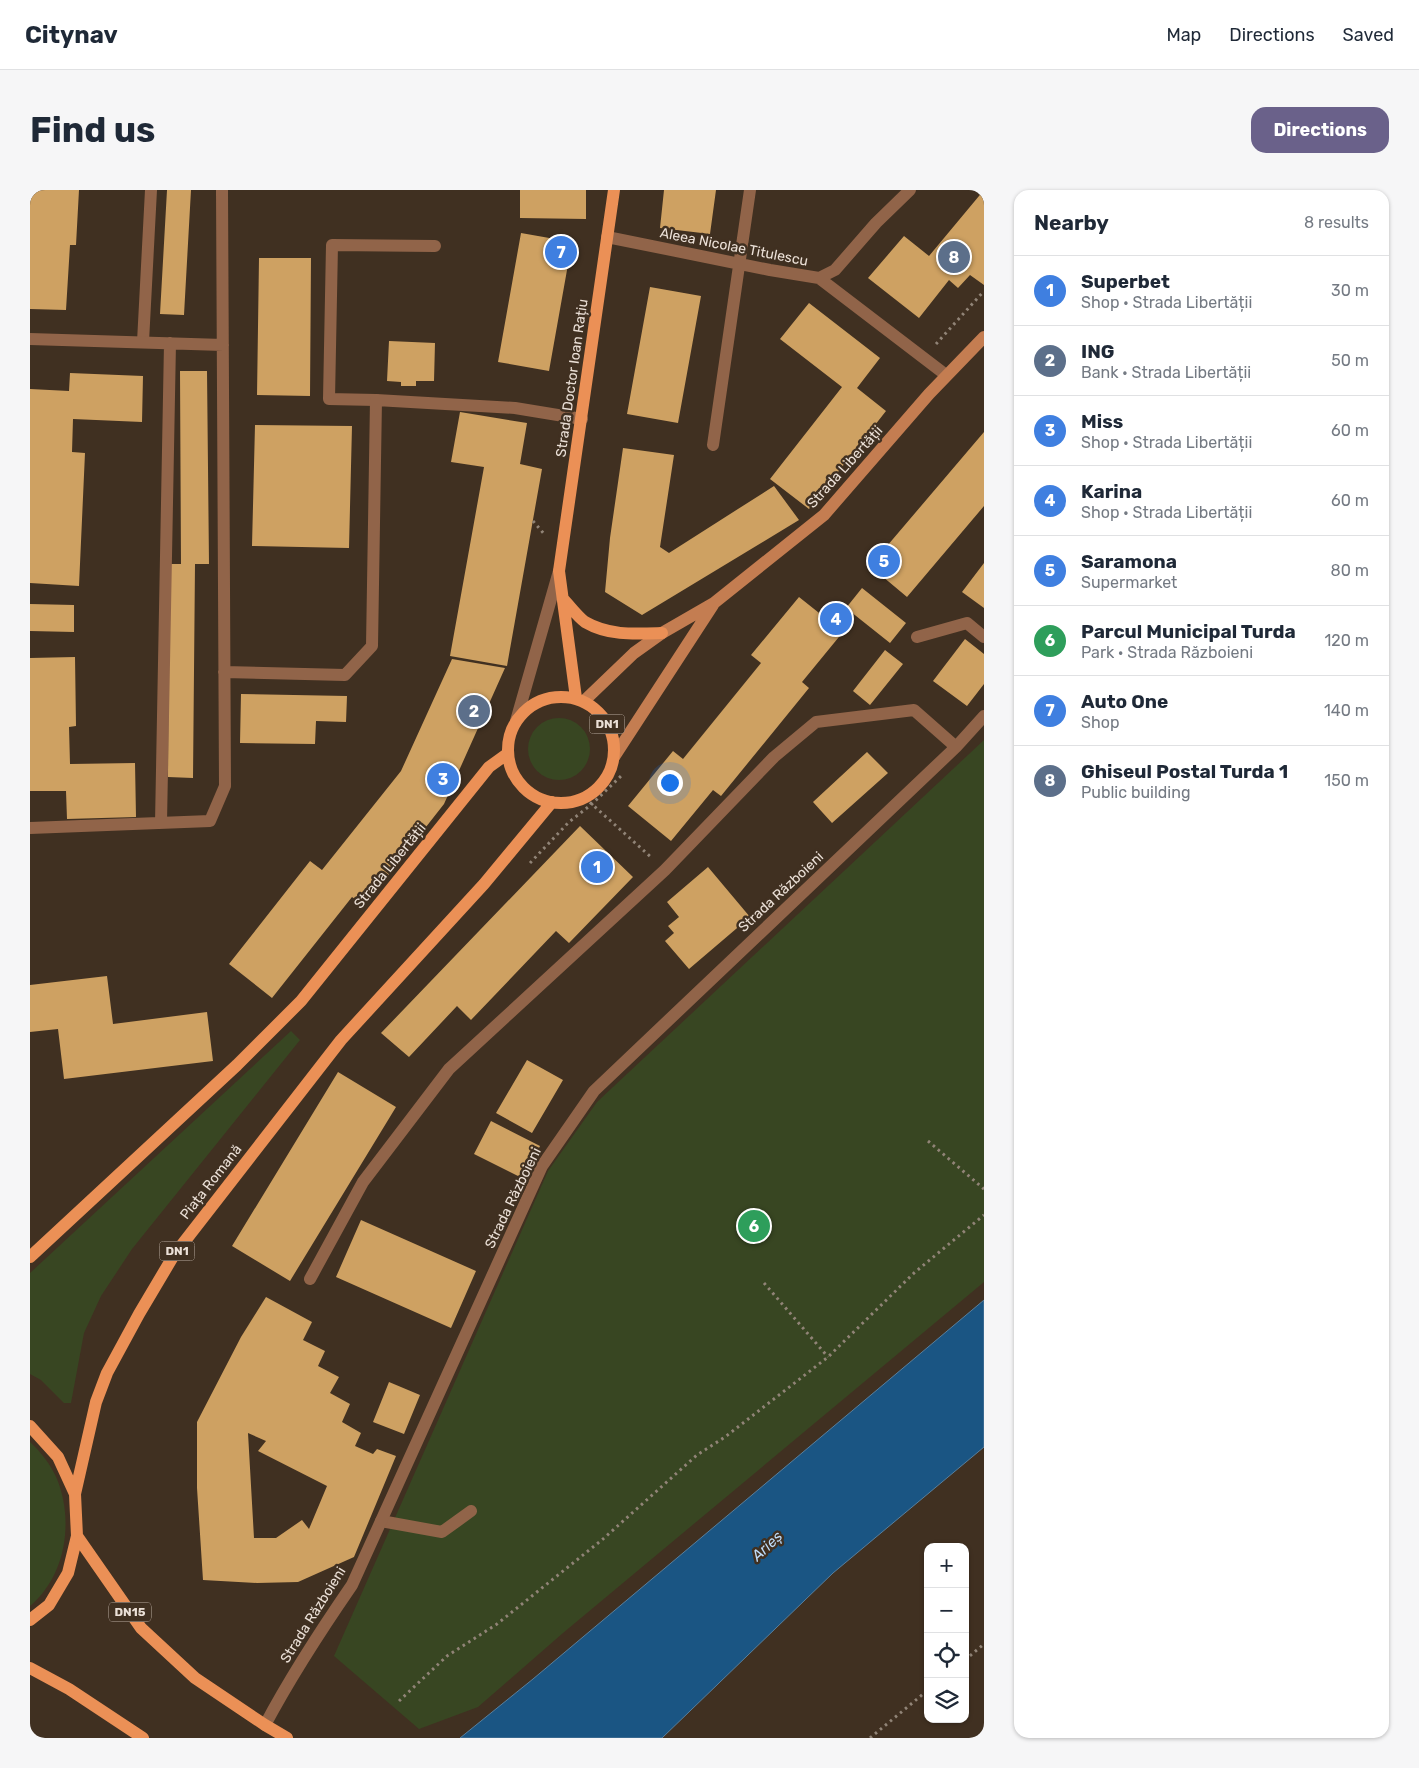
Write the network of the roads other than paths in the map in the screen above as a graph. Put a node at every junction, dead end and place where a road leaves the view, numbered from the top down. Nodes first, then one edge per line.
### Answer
1 (151, 190) edge
2 (222, 190) edge
3 (614, 190) edge
4 (750, 190) edge
5 (910, 190) edge
6 (607, 237) junction
7 (435, 246) dead end
8 (740, 264) junction
9 (819, 278) junction
10 (984, 337) edge
11 (30, 339) edge
12 (143, 342) junction
13 (170, 343) junction
14 (223, 344) junction
15 (946, 375) junction
16 (376, 400) junction
17 (582, 418) junction
18 (713, 445) dead end
19 (559, 571) junction
20 (563, 600) junction
21 (714, 603) junction
22 (662, 633) junction
23 (917, 637) dead end
24 (984, 637) edge
25 (224, 672) junction
26 (580, 700) junction
27 (984, 716) edge
28 (516, 721) junction
29 (956, 747) junction
30 (507, 754) junction
31 (614, 758) junction
32 (552, 802) junction
33 (161, 823) junction
34 (30, 828) edge
35 (30, 1257) edge
36 (310, 1279) dead end
37 (30, 1426) edge
38 (74, 1494) junction
39 (471, 1511) dead end
40 (381, 1521) junction
41 (78, 1536) junction
42 (30, 1620) edge
43 (30, 1668) edge
44 (265, 1725) junction
45 (143, 1738) edge
46 (287, 1738) edge

1 - 12 street
2 - 14 street
3 - 6 main road, Strada Doctor Ioan Rațiu
4 - 8 street
5 - 9 street, Aleea Nicolae Titulescu
6 - 8 street, Aleea Nicolae Titulescu
6 - 17 main road, Strada Doctor Ioan Rațiu
7 - 16 street
8 - 9 street, Aleea Nicolae Titulescu
8 - 18 street
9 - 15 street
10 - 15 main road, Strada Libertății / DN1
11 - 12 street
12 - 13 street
13 - 14 street
13 - 33 street
14 - 25 street
15 - 21 main road, Strada Libertății / DN1
16 - 17 street
16 - 25 street
17 - 19 main road, Strada Doctor Ioan Rațiu
19 - 20 main road, Strada Doctor Ioan Rațiu
19 - 28 street, Strada Doctor Ioan Rațiu
20 - 22 main road
20 - 26 main road, Strada Doctor Ioan Rațiu
21 - 22 main road, Strada Libertății / DN1
21 - 31 main road, Strada Libertății / DN1
22 - 26 main road, Strada Libertății / DN1
23 - 24 street
25 - 33 street
26 - 28 main road
26 - 31 main road, DN1
27 - 29 street, Strada Războieni
28 - 30 main road
29 - 36 street
29 - 40 street, Strada Războieni
30 - 32 main road
30 - 35 main road, Strada Libertății
31 - 32 main road, DN1
32 - 38 main road, Piața Romană / DN1
33 - 34 street
37 - 38 main road, Piața Romană / DN1
38 - 41 main road, Piața Romană / DN1
39 - 40 street
40 - 44 street, Strada Războieni
41 - 42 main road, Piața Romană / DN1
41 - 44 main road, DN15
43 - 45 main road
44 - 46 main road, DN15

